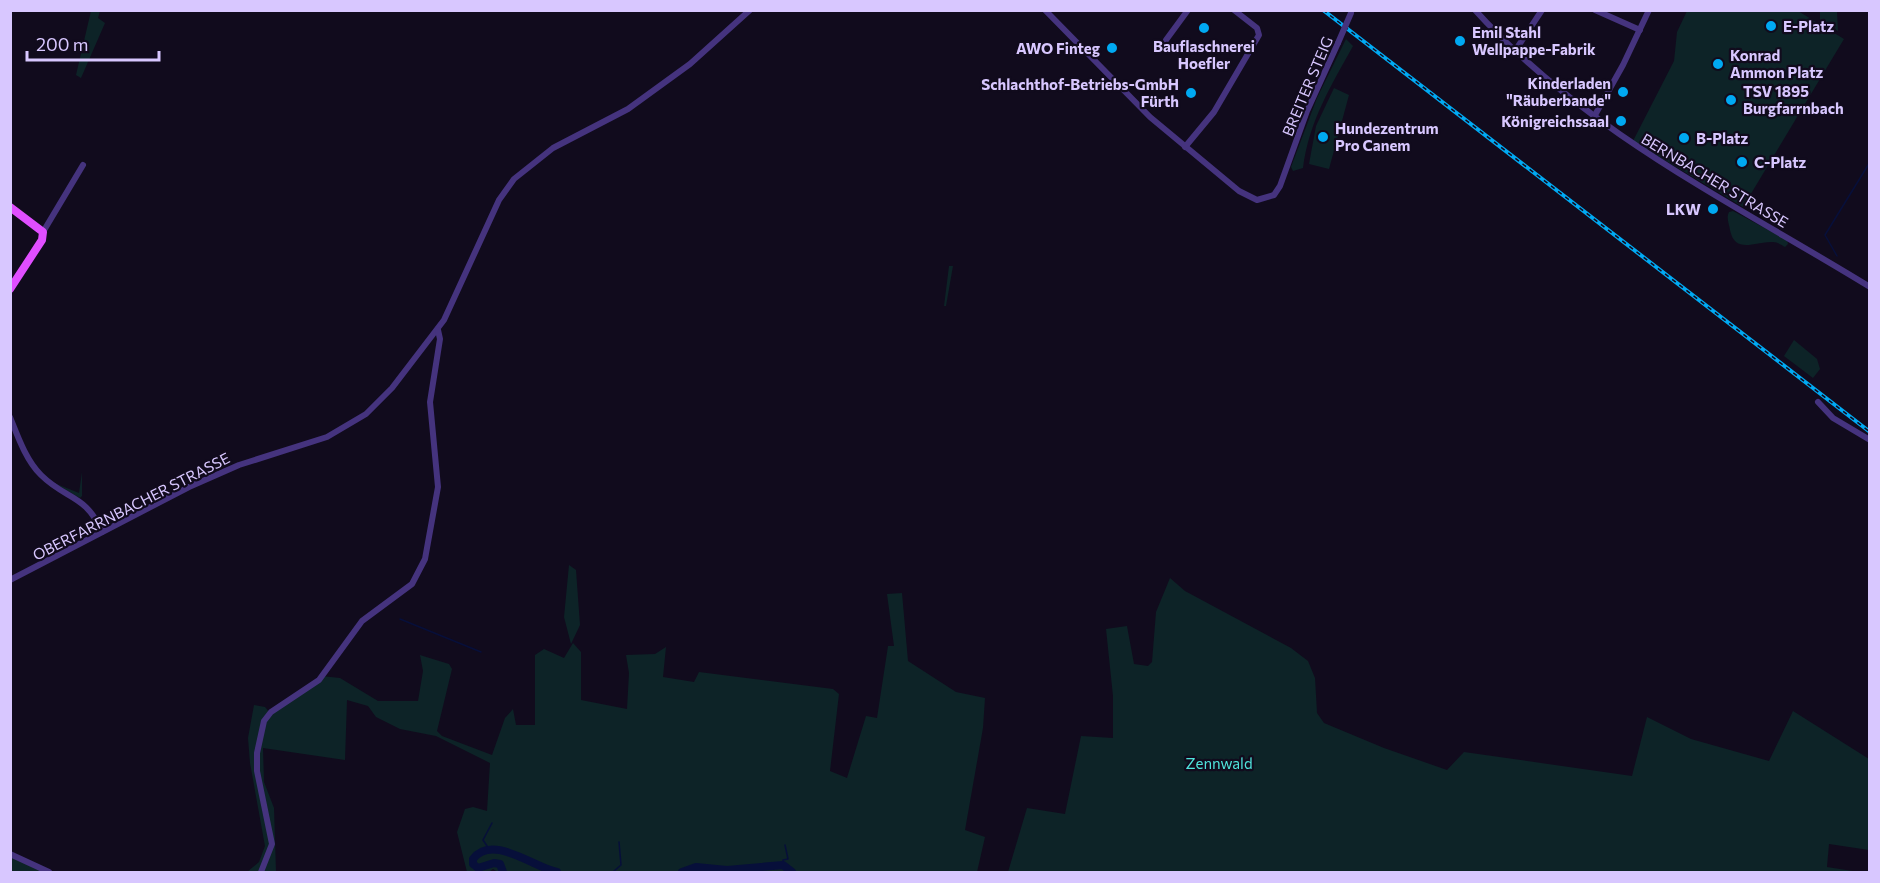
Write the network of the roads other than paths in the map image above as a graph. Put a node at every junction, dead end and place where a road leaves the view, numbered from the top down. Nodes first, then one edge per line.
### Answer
1 (750, 10) edge
2 (1045, 10) edge
3 (1188, 10) edge
4 (1234, 10) edge
5 (1475, 10) edge
6 (1542, 10) edge
7 (1595, 10) edge
8 (1649, 10) edge
9 (1352, 12) edge
10 (1640, 30) junction
11 (1166, 40) dead end
12 (1515, 51) junction
13 (1595, 115) junction
14 (1185, 147) junction
15 (83, 165) dead end
16 (10, 207) edge
17 (43, 232) junction
18 (1869, 287) edge
19 (10, 289) edge
20 (438, 330) junction
21 (1818, 402) dead end
22 (10, 417) edge
23 (1869, 440) edge
24 (102, 532) junction
25 (10, 580) edge
26 (10, 854) edge
27 (49, 873) edge
28 (261, 873) edge

1 - 20 street, OBERFARRNBACHER STRASSE
2 - 14 street
3 - 11 street
4 - 14 street
5 - 12 street, BERNBACHER STRASSE
6 - 12 street
7 - 10 street
8 - 10 street
9 - 14 street, BREITER STEIG, bridge
10 - 13 street
12 - 13 street, BERNBACHER STRASSE
13 - 18 street, BERNBACHER STRASSE
15 - 17 street
16 - 17 main road
17 - 19 main road
20 - 24 street, OBERFARRNBACHER STRASSE
20 - 28 street
21 - 23 street
22 - 24 street
24 - 25 street, OBERFARRNBACHER STRASSE
26 - 27 street

